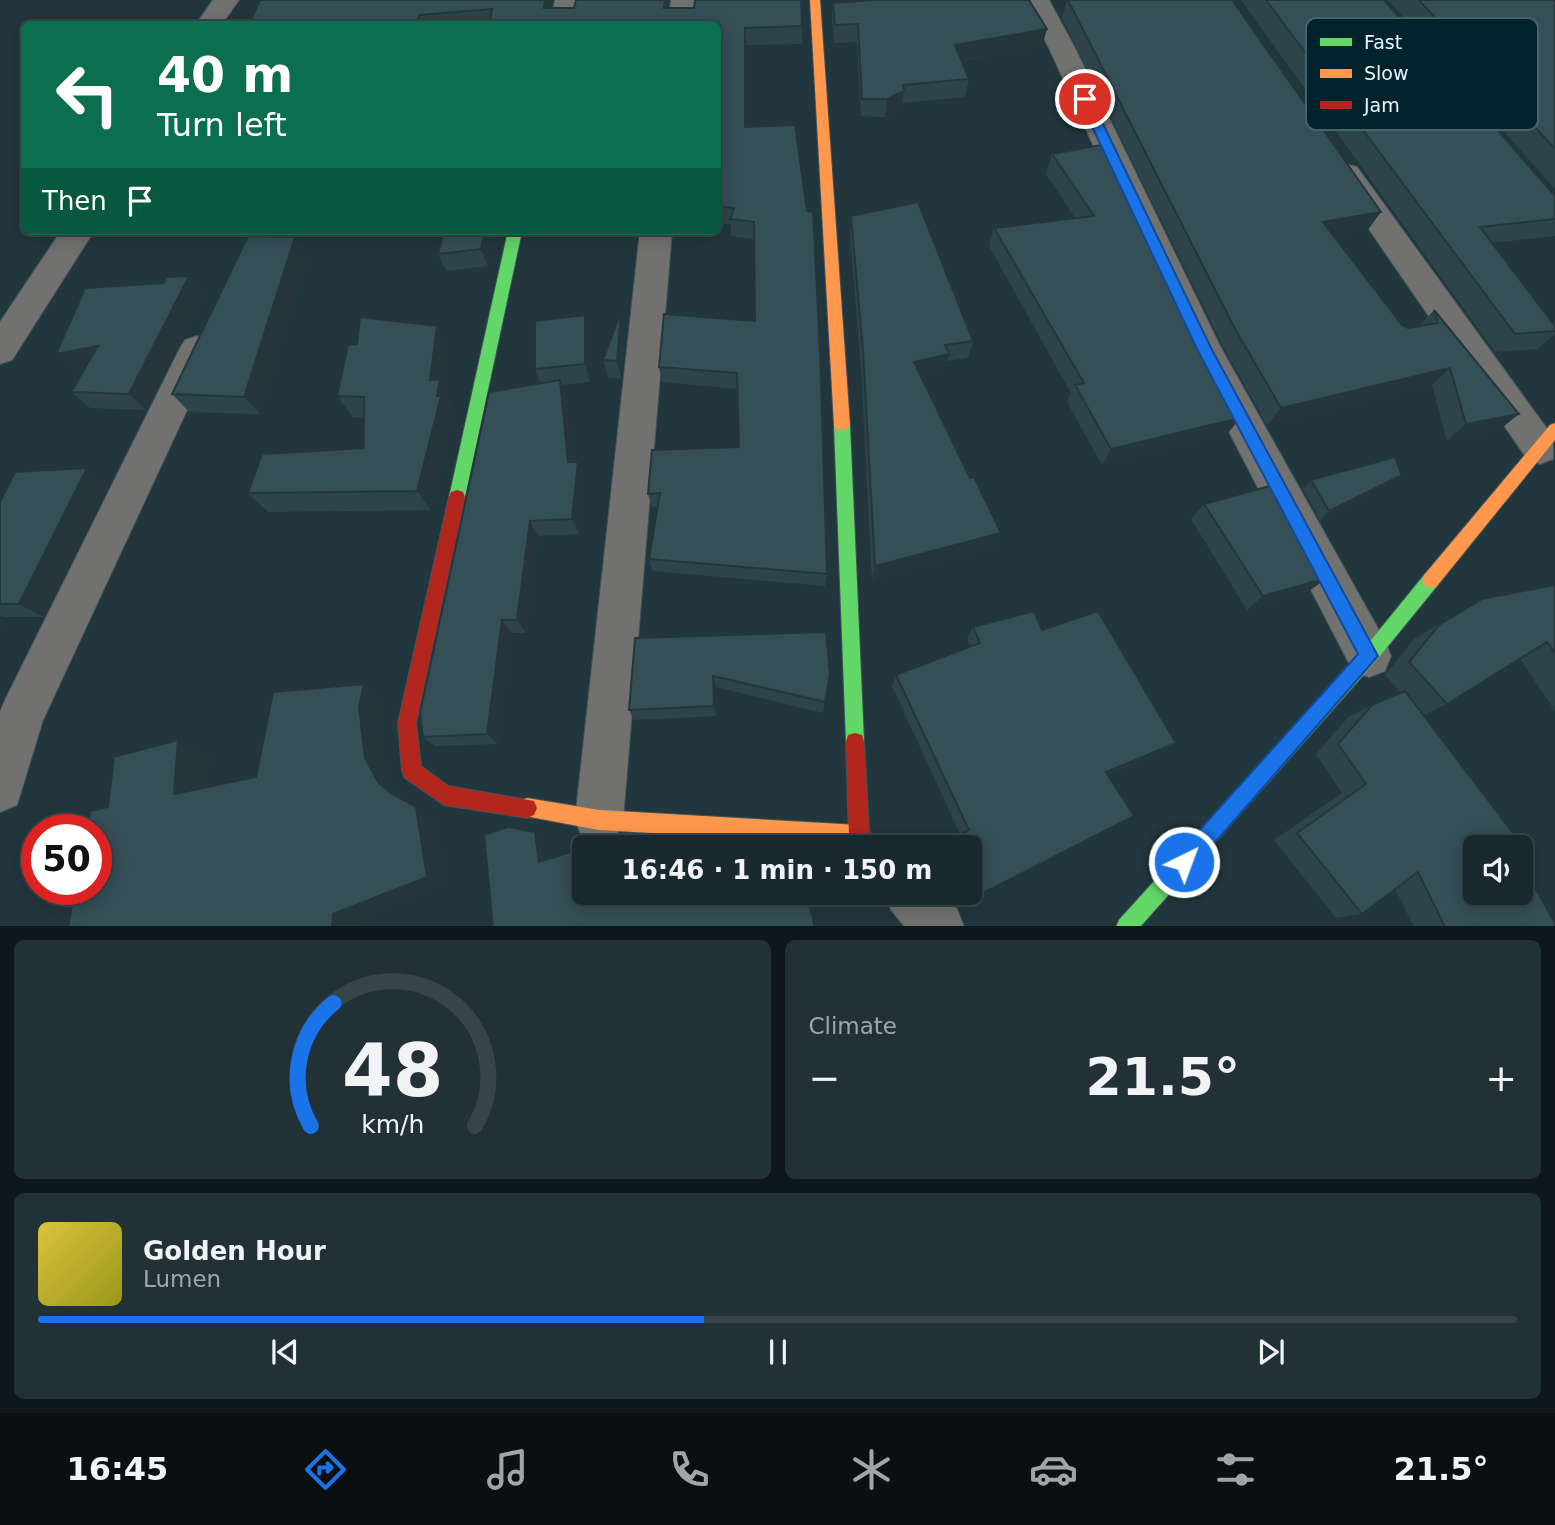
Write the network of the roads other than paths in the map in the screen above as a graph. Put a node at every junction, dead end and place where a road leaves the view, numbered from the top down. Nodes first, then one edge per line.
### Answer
1 (226, 0) edge
2 (568, 0) edge
3 (684, 0) edge
4 (1036, 0) edge
5 (815, 6) edge
6 (841, 10) edge
7 (211, 21) edge
8 (564, 21) edge
9 (681, 21) edge
10 (1330, 152) edge
11 (75, 235) edge
12 (514, 235) edge
13 (656, 235) edge
14 (212, 318) edge
15 (0, 350) edge
16 (1548, 439) edge
17 (1369, 656) junction
18 (0, 788) edge
19 (598, 820) junction
20 (789, 835) edge
21 (865, 835) edge
22 (920, 905) edge
23 (939, 926) edge
24 (1130, 926) edge

1 - 7 street
2 - 8 street
3 - 9 street
4 - 17 street
5 - 6 street
5 - 21 street
10 - 16 street
11 - 15 street
12 - 19 street
13 - 19 street
14 - 18 street
16 - 17 street
17 - 24 street
19 - 20 street
22 - 23 street

